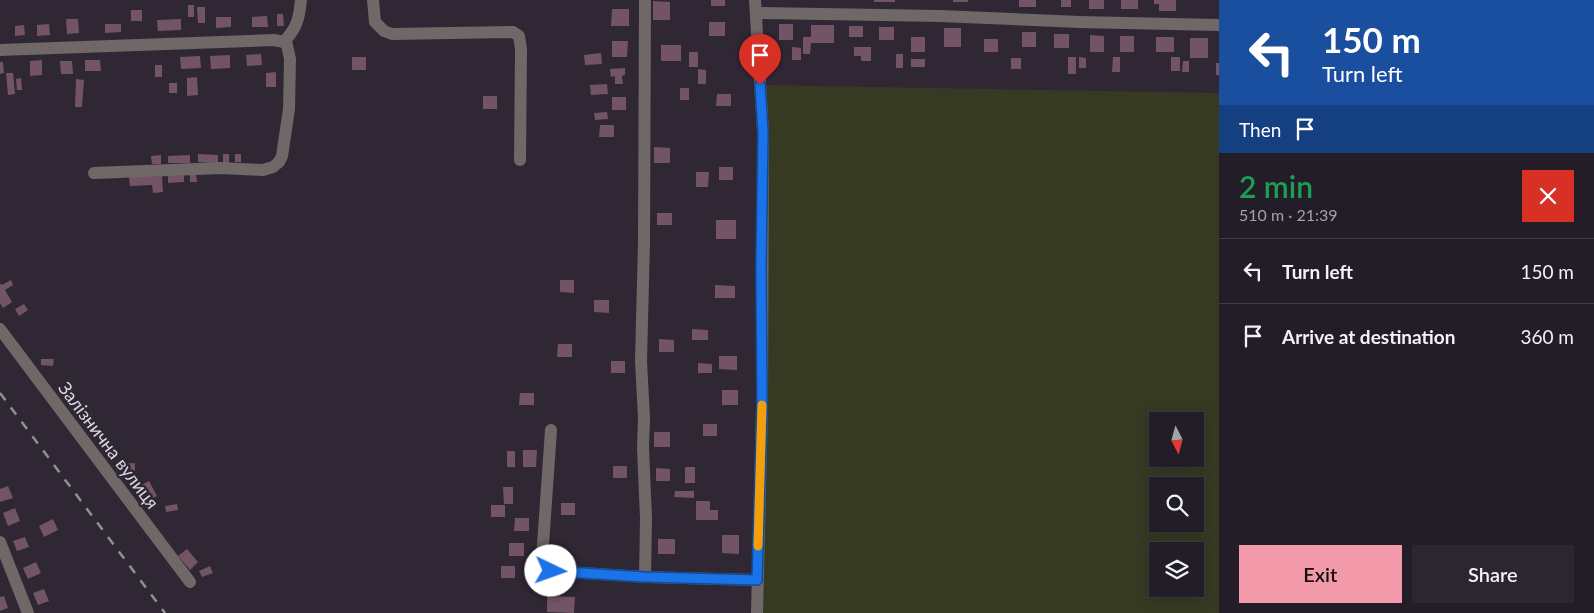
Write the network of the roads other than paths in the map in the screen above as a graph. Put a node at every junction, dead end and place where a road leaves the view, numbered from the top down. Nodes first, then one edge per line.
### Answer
1 (301, 0) edge
2 (373, 0) edge
3 (645, 0) edge
4 (756, 6) edge
5 (1219, 25) edge
6 (284, 42) junction
7 (0, 50) edge
8 (520, 160) dead end
9 (94, 173) dead end
10 (0, 330) edge
11 (551, 430) dead end
12 (0, 542) edge
13 (645, 577) junction
14 (757, 580) junction
15 (190, 582) dead end
16 (28, 613) edge
17 (757, 613) edge

1 - 6 street
2 - 8 street
3 - 13 street
4 - 5 street
4 - 14 street
6 - 7 street
6 - 9 street
10 - 15 street, Залізнична вулиця
11 - 13 street
12 - 16 street
13 - 14 street
14 - 17 street

